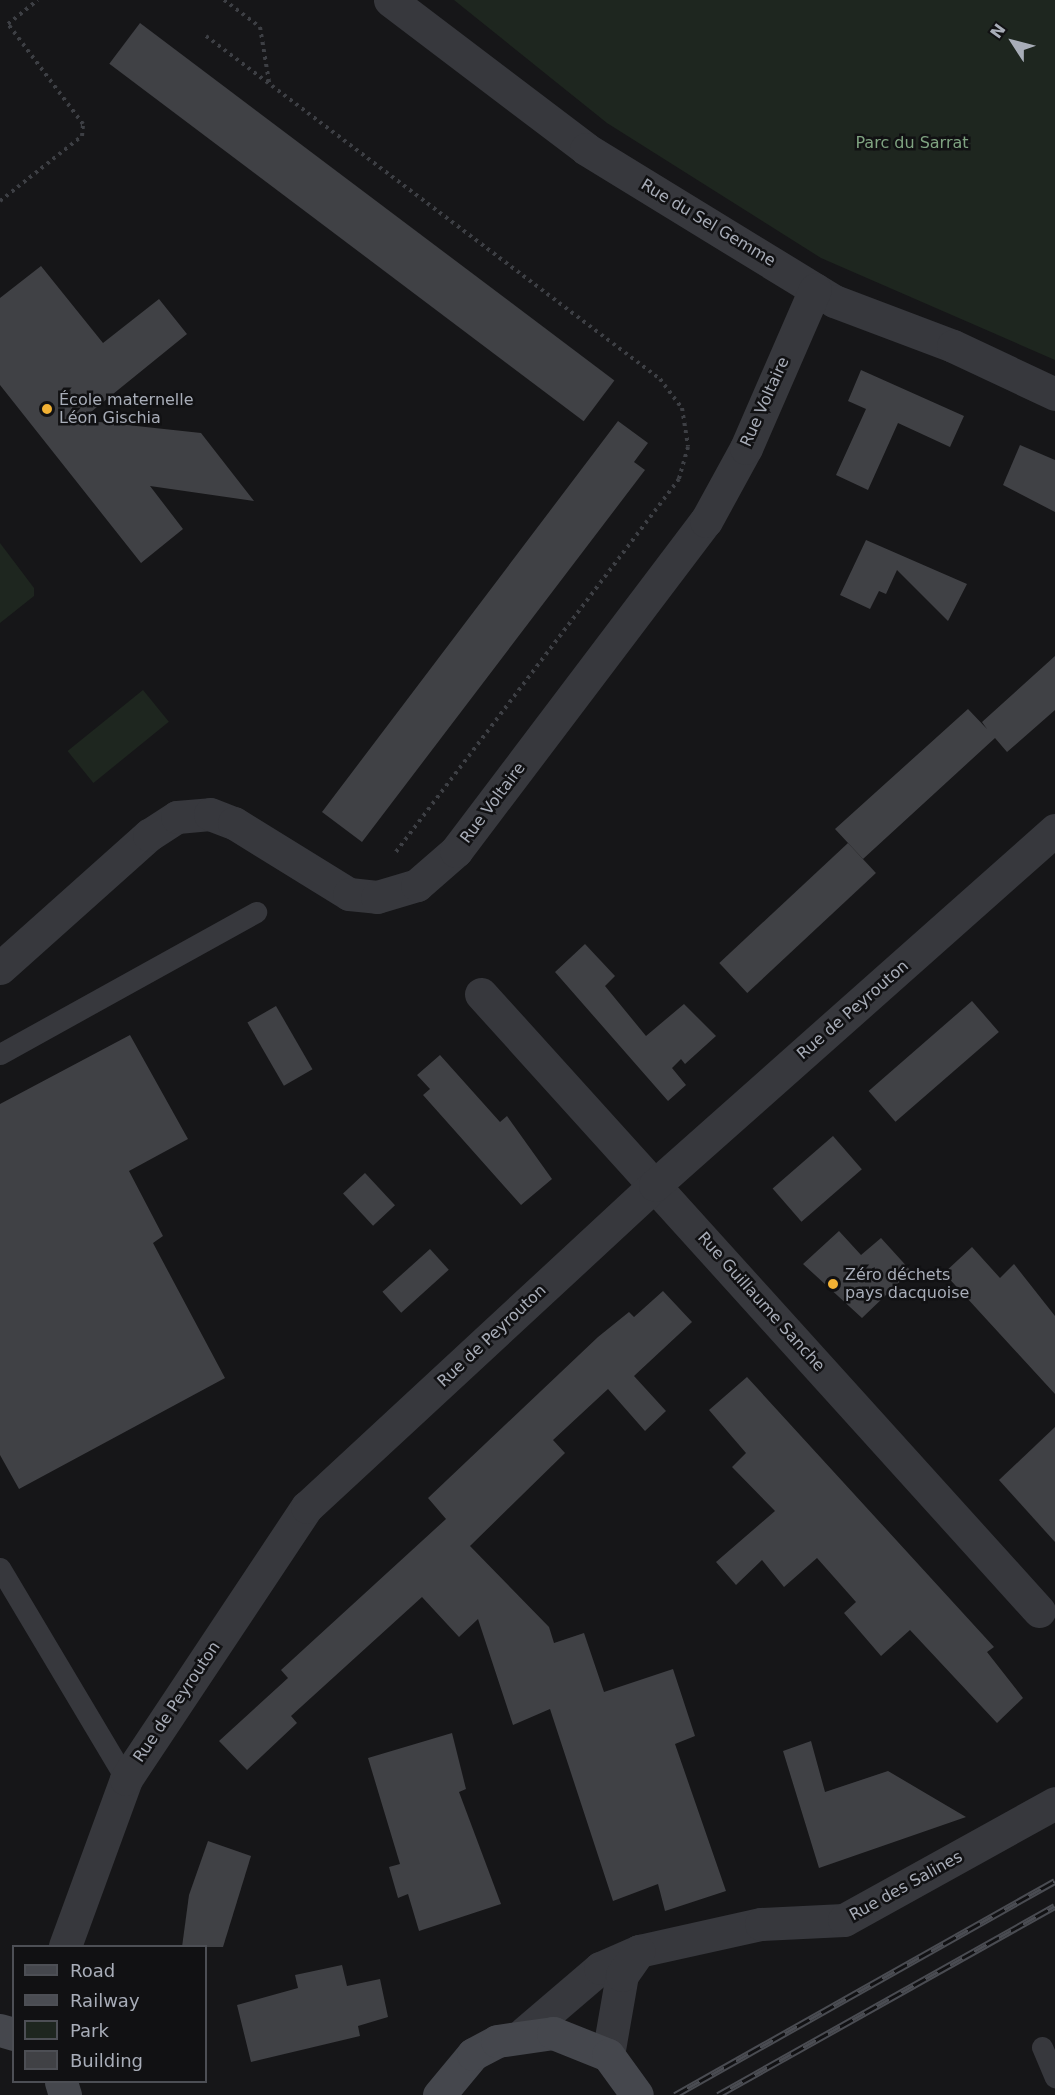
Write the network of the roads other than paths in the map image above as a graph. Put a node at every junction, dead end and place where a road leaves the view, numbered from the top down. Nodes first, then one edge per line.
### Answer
1 (390, 0) edge
2 (815, 289) junction
3 (1055, 394) edge
4 (1055, 830) edge
5 (256, 912) dead end
6 (0, 968) edge
7 (481, 994) dead end
8 (0, 1054) edge
9 (655, 1185) junction
10 (0, 1568) edge
11 (1039, 1611) dead end
12 (126, 1779) junction
13 (1055, 1803) edge
14 (66, 1945) edge
15 (639, 1951) junction
16 (524, 2034) junction
17 (1042, 2047) dead end
18 (608, 2055) junction
19 (1055, 2077) edge
20 (440, 2095) edge
21 (637, 2095) edge

1 - 2 street, Rue du Sel Gemme
2 - 3 street, Rue du Sel Gemme
2 - 6 street, Rue Voltaire
4 - 9 street, Rue de Peyrouton
5 - 8 lane
7 - 9 street, Rue Guillaume Sanche
9 - 11 street, Rue Guillaume Sanche
9 - 12 street, Rue de Peyrouton
10 - 12 lane
12 - 14 street, Rue de Peyrouton
13 - 15 street, Rue des Salines
15 - 16 street, Rue des Salines
15 - 18 street
16 - 18 main road
16 - 20 main road
17 - 19 lane
18 - 21 main road

